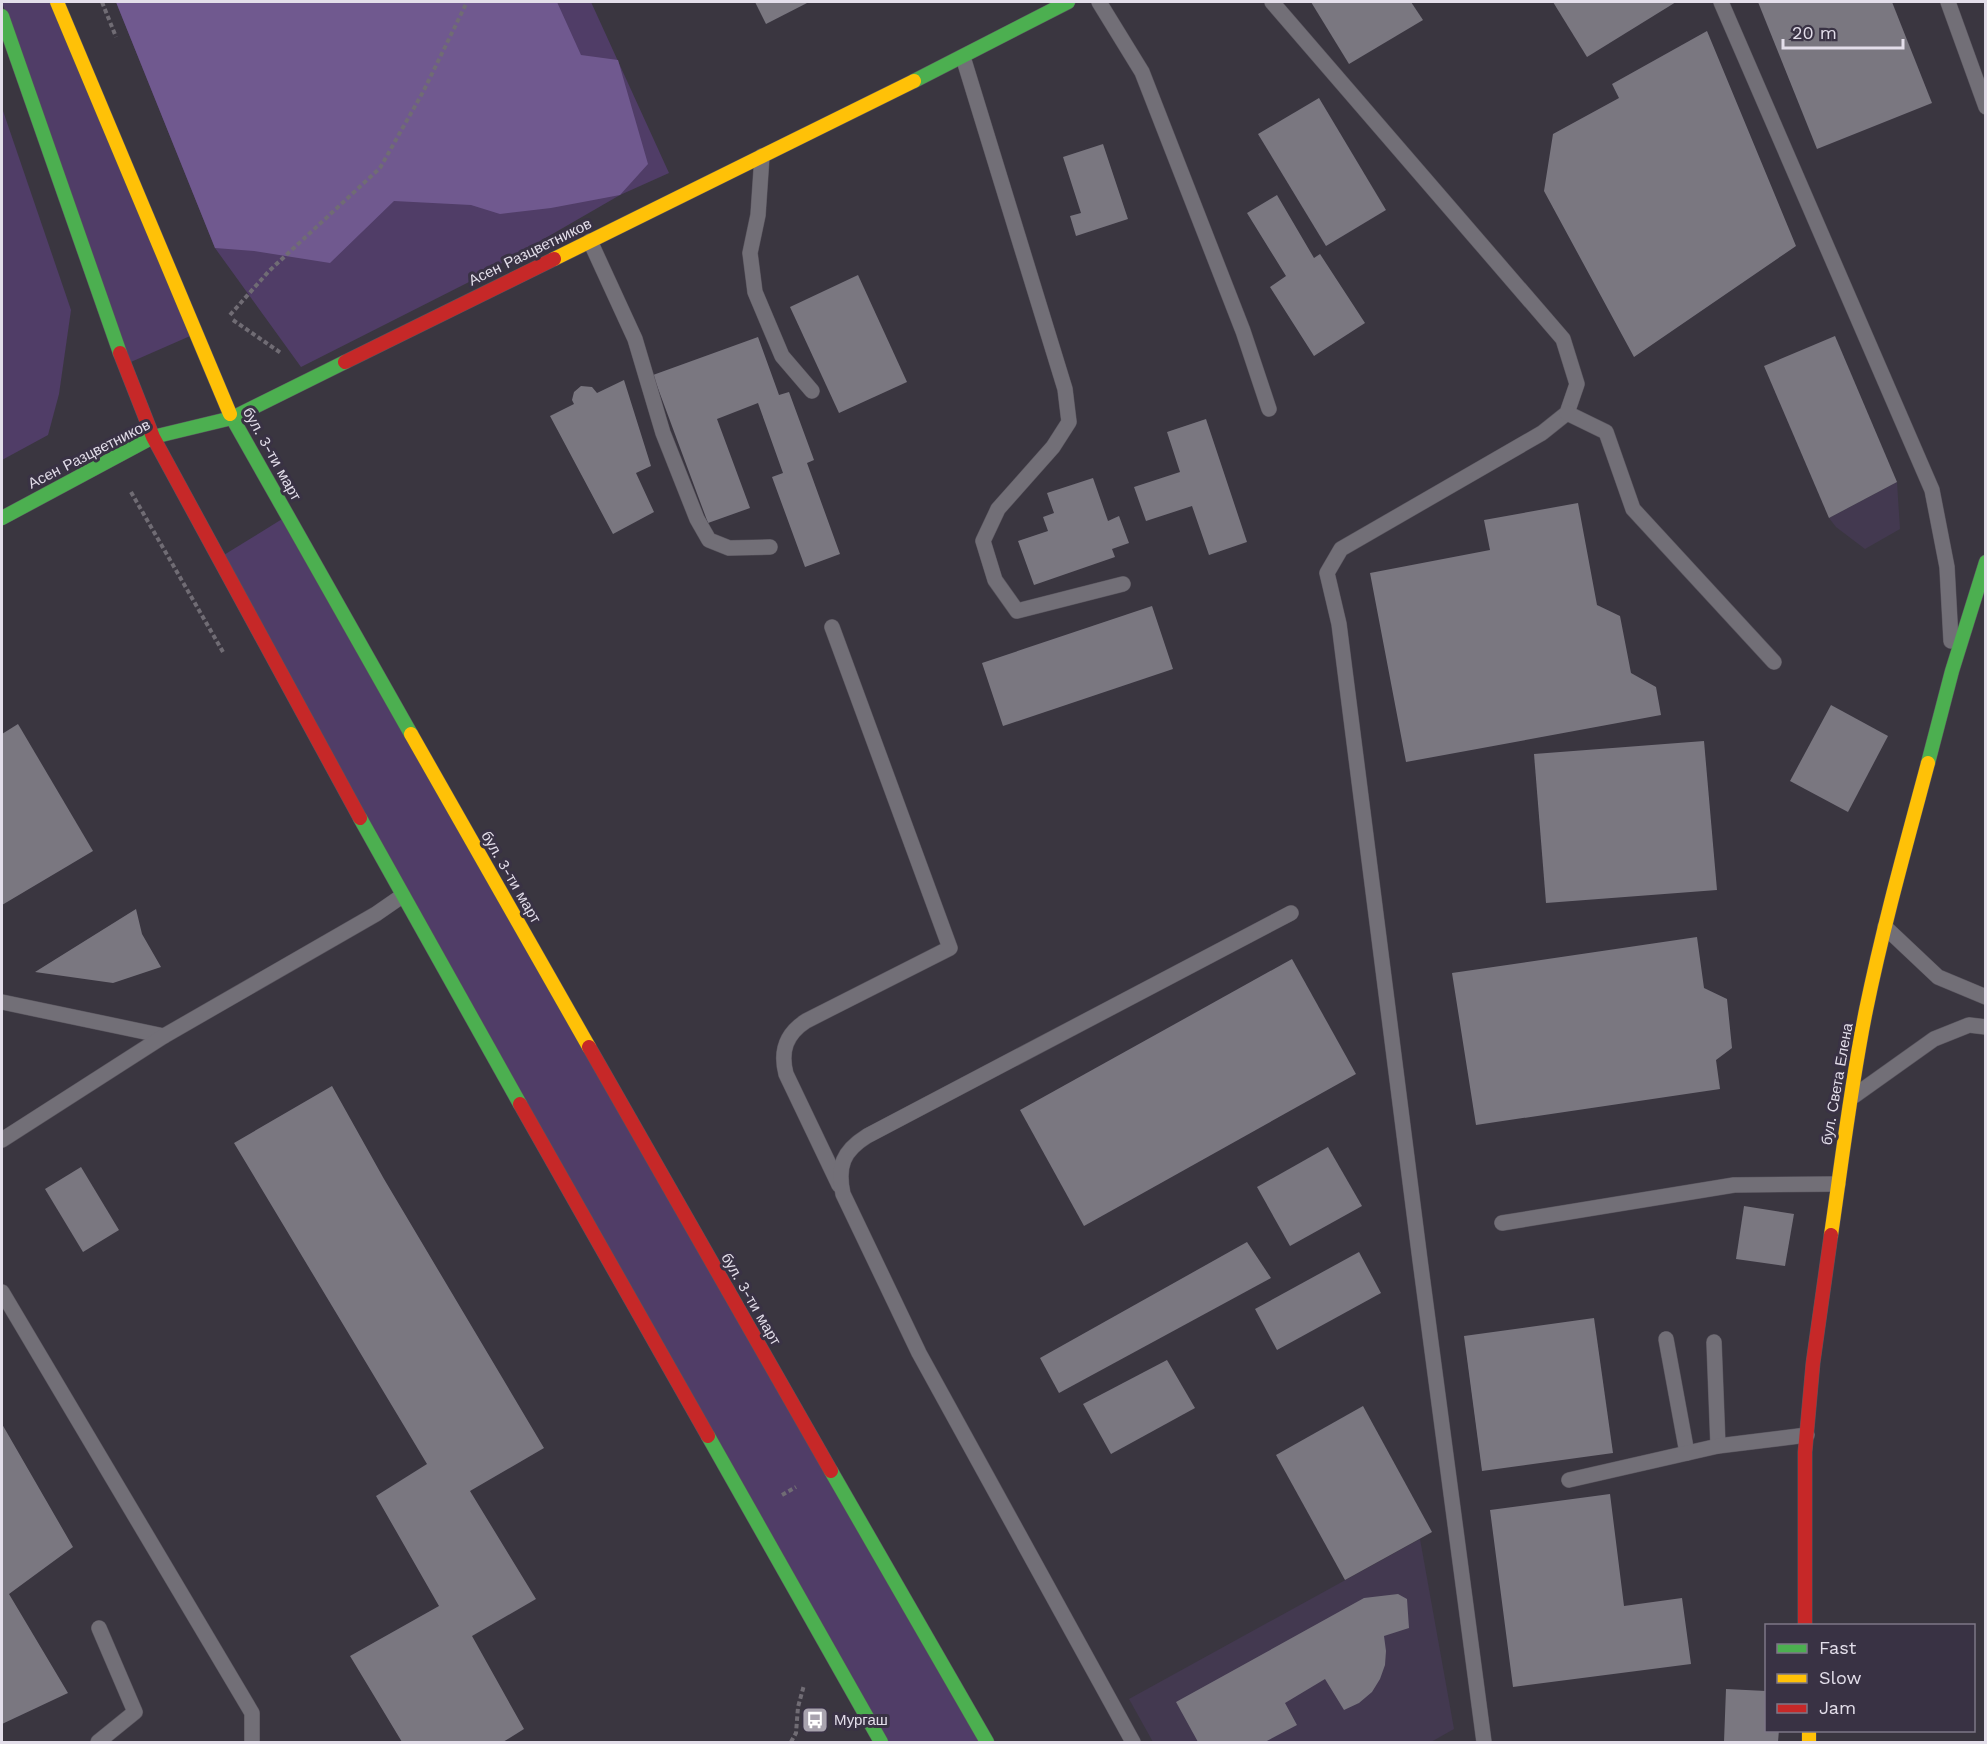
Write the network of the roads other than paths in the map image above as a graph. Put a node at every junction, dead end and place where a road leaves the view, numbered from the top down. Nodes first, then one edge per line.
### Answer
1 (57, 2) edge
2 (1068, 2) edge
3 (1099, 2) edge
4 (1272, 2) edge
5 (1721, 2) edge
6 (1948, 2) edge
7 (2, 16) edge
8 (963, 57) junction
9 (1986, 106) edge
10 (762, 156) junction
11 (590, 241) junction
12 (812, 391) dead end
13 (1269, 409) dead end
14 (1567, 413) junction
15 (232, 418) junction
16 (153, 437) junction
17 (2, 518) edge
18 (770, 547) dead end
19 (1986, 562) edge
20 (1123, 584) dead end
21 (832, 627) dead end
22 (1774, 662) dead end
23 (1952, 671) junction
24 (402, 896) junction
25 (1291, 913) dead end
26 (1885, 927) junction
27 (1986, 997) edge
28 (2, 1002) edge
29 (1986, 1027) edge
30 (164, 1036) junction
31 (1850, 1100) junction
32 (2, 1140) edge
33 (1838, 1184) junction
34 (843, 1194) junction
35 (1502, 1223) dead end
36 (2, 1293) edge
37 (1666, 1339) dead end
38 (1714, 1342) dead end
39 (1807, 1436) junction
40 (1718, 1446) junction
41 (1687, 1453) junction
42 (1569, 1480) dead end
43 (1804, 1624) edge
44 (99, 1628) dead end
45 (99, 1743) edge
46 (252, 1743) edge
47 (880, 1743) edge
48 (987, 1743) edge
49 (1133, 1743) edge
50 (1484, 1743) edge

1 - 15 street, бул. 3-ти март
2 - 8 street, Асен Разцветников
3 - 13 lane
4 - 14 lane
5 - 23 lane
6 - 9 lane
7 - 16 street
8 - 10 street, Асен Разцветников
8 - 20 lane
10 - 11 street, Асен Разцветников
10 - 12 lane
11 - 15 street, Асен Разцветников
11 - 18 lane
14 - 22 lane
14 - 50 lane
15 - 16 street, Асен Разцветников
15 - 48 street, бул. 3-ти март
16 - 17 street, Асен Разцветников
16 - 24 street
19 - 23 street, бул. Света Елена
21 - 34 lane
23 - 26 street, бул. Света Елена
24 - 30 lane
24 - 47 street
25 - 34 lane
26 - 27 lane
26 - 31 street, бул. Света Елена
28 - 30 lane
29 - 31 lane
30 - 32 lane
31 - 33 street, бул. Света Елена
33 - 35 lane
33 - 39 street, бул. Света Елена
34 - 49 lane
36 - 46 lane
37 - 41 lane
38 - 40 lane
39 - 40 lane
39 - 43 street, бул. Света Елена
40 - 41 lane
41 - 42 lane
44 - 45 lane

